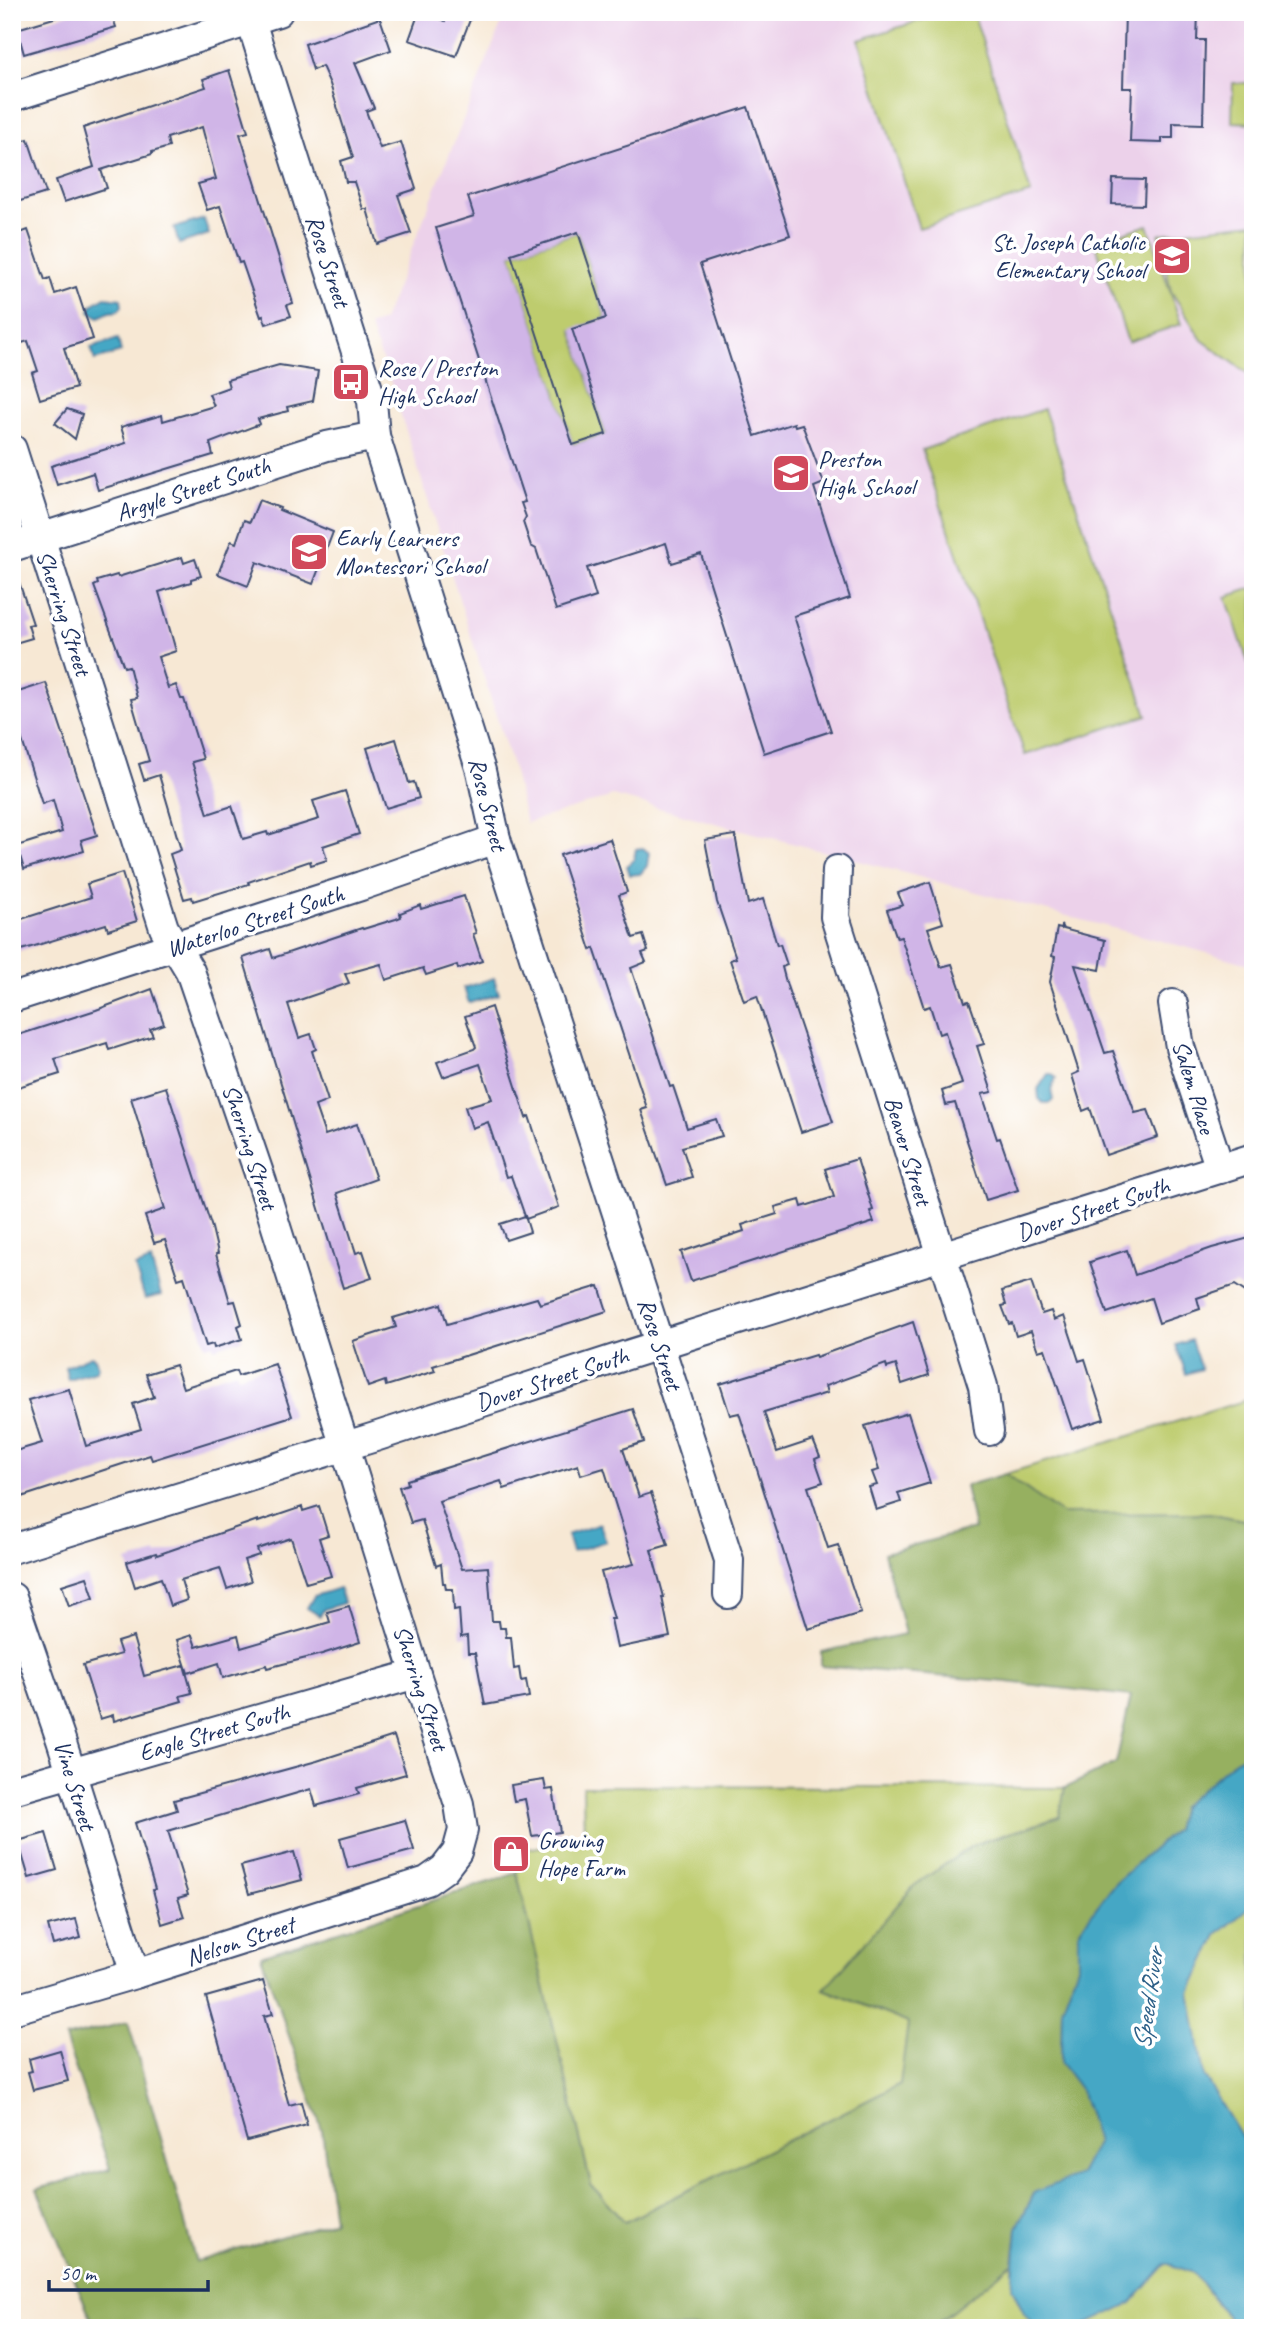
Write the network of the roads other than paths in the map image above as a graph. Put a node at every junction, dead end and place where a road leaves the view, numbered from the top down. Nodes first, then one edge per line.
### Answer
1 (278, 12) edge
2 (250, 17) edge
3 (12, 97) edge
4 (375, 436) junction
5 (12, 449) edge
6 (41, 538) junction
7 (12, 547) edge
8 (496, 839) junction
9 (837, 870) dead end
10 (176, 947) junction
11 (12, 998) edge
12 (1172, 1003) dead end
13 (1253, 1158) edge
14 (1220, 1169) junction
15 (941, 1257) junction
16 (660, 1345) junction
17 (989, 1431) dead end
18 (346, 1445) junction
19 (12, 1549) edge
20 (729, 1594) dead end
21 (12, 1597) edge
22 (415, 1674) junction
23 (71, 1773) junction
24 (12, 1790) edge
25 (457, 1852) joint
26 (135, 1974) junction
27 (12, 2010) edge

1 - 2 street
2 - 3 street
2 - 4 street, Rose Street
4 - 6 street, Argyle Street South
4 - 8 street, Rose Street
5 - 6 street, Sherring Street
6 - 7 street, Argyle Street South
6 - 10 street, Sherring Street
8 - 10 street, Waterloo Street South
8 - 16 street, Rose Street
9 - 15 street, Beaver Street
10 - 11 street, Waterloo Street South
10 - 18 street, Sherring Street
12 - 14 street, Salem Place
13 - 14 street, Dover Street South
14 - 15 street, Dover Street South
15 - 16 street, Dover Street South
15 - 17 street, Beaver Street
16 - 18 street, Dover Street South
16 - 20 street, Rose Street
18 - 19 street, Dover Street South
18 - 22 street, Sherring Street
21 - 23 street, Vine Street
22 - 23 street, Eagle Street South
22 - 25 street, Sherring Street
23 - 24 street, Eagle Street South
23 - 26 street, Vine Street
25 - 26 street, Nelson Street
26 - 27 street, Nelson Street

